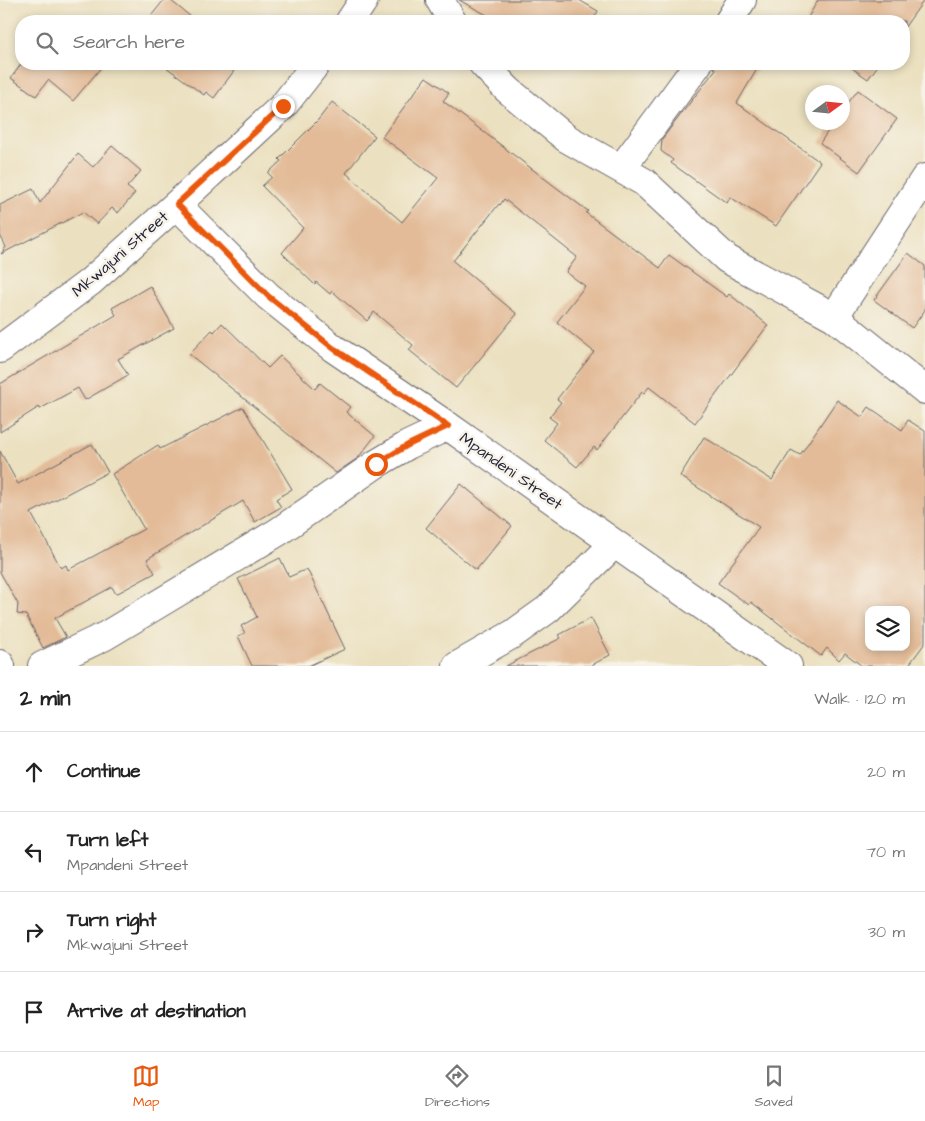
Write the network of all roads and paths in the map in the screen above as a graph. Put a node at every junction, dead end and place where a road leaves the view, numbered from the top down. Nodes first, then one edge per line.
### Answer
1 (364, 0) edge
2 (440, 0) edge
3 (742, 0) edge
4 (354, 15) edge
5 (449, 15) edge
6 (733, 15) edge
7 (311, 70) edge
8 (489, 70) edge
9 (694, 70) edge
10 (621, 169) junction
11 (925, 178) edge
12 (177, 204) junction
13 (834, 317) junction
14 (0, 349) edge
15 (925, 390) edge
16 (448, 426) junction
17 (614, 544) junction
18 (42, 666) edge
19 (457, 666) edge
20 (788, 666) edge

1 - 4 street
2 - 5 street
3 - 6 street
7 - 12 street, Mkwajuni Street
8 - 10 street
9 - 10 street
10 - 13 street
11 - 13 street
12 - 14 street, Mkwajuni Street
12 - 16 street, Mpandeni Street
13 - 15 street
16 - 17 street, Mpandeni Street
16 - 18 street
17 - 19 street
17 - 20 street, Mpandeni Street

